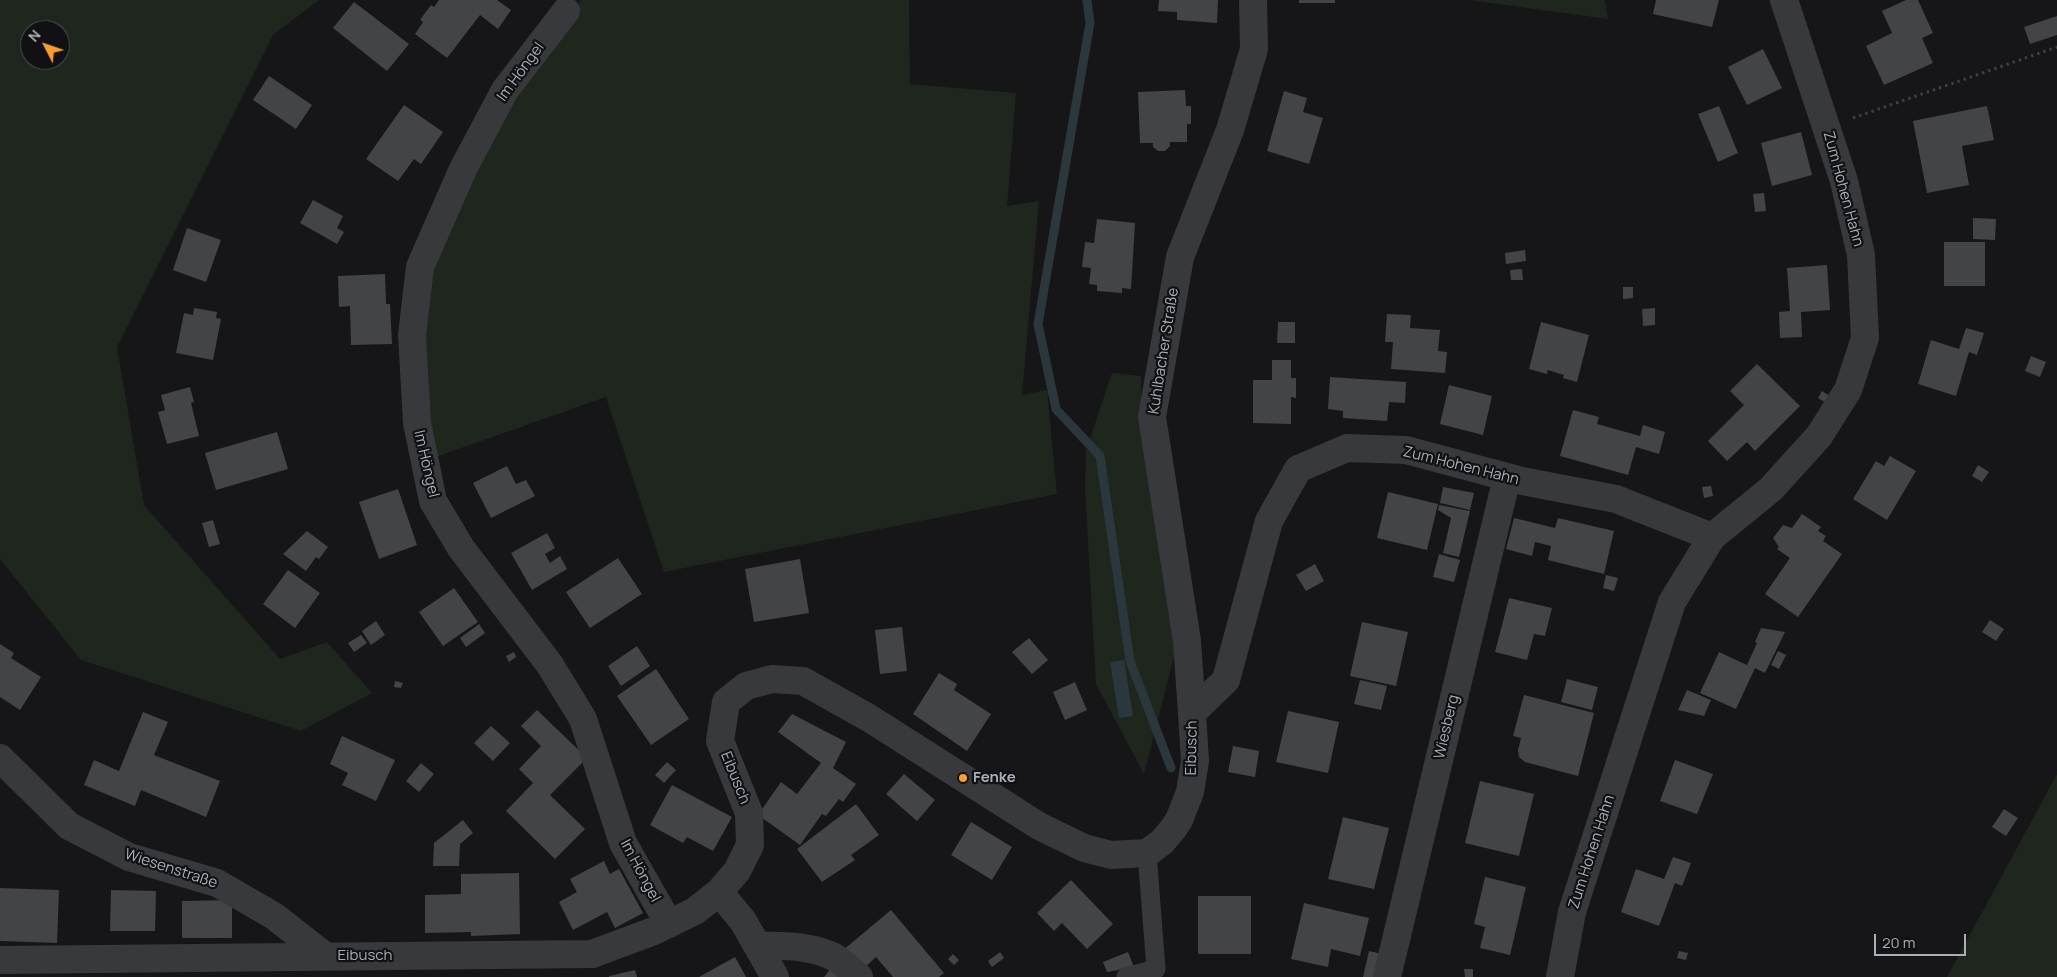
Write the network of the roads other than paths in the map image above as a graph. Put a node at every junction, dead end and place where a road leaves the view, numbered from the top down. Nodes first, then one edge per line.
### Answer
1 (1253, 0) edge
2 (1784, 0) edge
3 (566, 11) dead end
4 (1507, 477) junction
5 (1712, 537) junction
6 (1192, 713) junction
7 (0, 758) edge
8 (1147, 853) junction
9 (719, 892) junction
10 (669, 924) junction
11 (758, 946) junction
12 (325, 956) junction
13 (0, 960) edge
14 (775, 977) edge
15 (859, 977) edge
16 (1126, 977) edge
17 (1387, 977) edge
18 (1560, 977) edge

1 - 6 street, Kuhlbacher Straße
2 - 5 street, Zum Hohen Hahn
3 - 10 street, Im Höngel
4 - 5 street, Zum Hohen Hahn
4 - 6 street, Zum Hohen Hahn
4 - 17 street, Wiesberg
5 - 18 street, Zum Hohen Hahn
6 - 8 street, Eibusch
7 - 12 street, Wiesenstraße
8 - 9 street, Eibusch
8 - 16 lane
9 - 10 street, Eibusch
9 - 11 street
10 - 12 street, Eibusch
11 - 14 street
11 - 15 street
12 - 13 street, Eibusch

